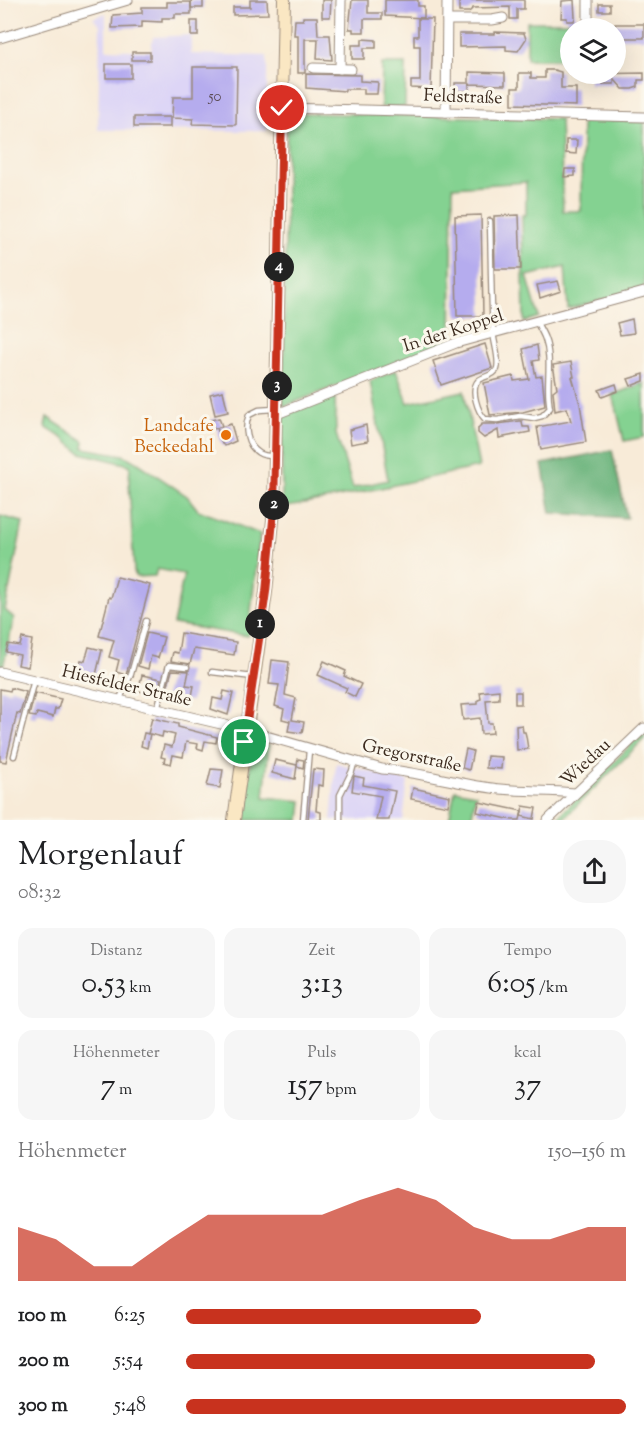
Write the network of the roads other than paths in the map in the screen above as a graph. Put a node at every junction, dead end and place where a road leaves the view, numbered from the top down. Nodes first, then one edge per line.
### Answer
1 (128, 0) edge
2 (284, 0) edge
3 (341, 0) edge
4 (447, 0) edge
5 (588, 0) edge
6 (503, 18) dead end
7 (588, 18) edge
8 (447, 20) junction
9 (0, 38) edge
10 (313, 68) dead end
11 (340, 69) junction
12 (351, 69) dead end
13 (282, 108) junction
14 (446, 112) junction
15 (644, 117) edge
16 (490, 221) dead end
17 (644, 292) edge
18 (536, 321) junction
19 (493, 333) junction
20 (277, 412) junction
21 (275, 456) junction
22 (146, 621) dead end
23 (188, 667) dead end
24 (0, 672) edge
25 (212, 672) dead end
26 (254, 677) junction
27 (34, 680) junction
28 (119, 700) junction
29 (157, 710) junction
30 (644, 728) edge
31 (246, 732) junction
32 (309, 750) junction
33 (14, 756) dead end
34 (355, 760) junction
35 (575, 793) junction
36 (234, 820) edge
37 (303, 820) edge
38 (340, 820) edge
39 (548, 820) edge

1 - 9 street
2 - 13 main road
3 - 11 street
4 - 8 street
5 - 7 street
6 - 8 street
8 - 14 street
10 - 11 street
11 - 12 street
13 - 14 street, Feldstraße
13 - 20 main road
14 - 15 street, Feldstraße
16 - 19 lane
17 - 18 street, In der Koppel
18 - 19 street, In der Koppel
18 - 19 lane
19 - 20 street, In der Koppel
20 - 21 main road
20 - 21 lane
21 - 26 main road
22 - 28 lane
23 - 29 lane
24 - 27 street, Hiesfelder Straße
25 - 26 lane
26 - 31 main road
27 - 28 street, Hiesfelder Straße
27 - 33 lane
28 - 29 street, Hiesfelder Straße
29 - 31 street, Hiesfelder Straße
30 - 35 street, Wiedau
31 - 32 street, Gregorstraße
31 - 36 main road
32 - 34 street, Gregorstraße
32 - 37 lane
34 - 35 street, Gregorstraße
34 - 38 lane
35 - 39 street, Wiedau

